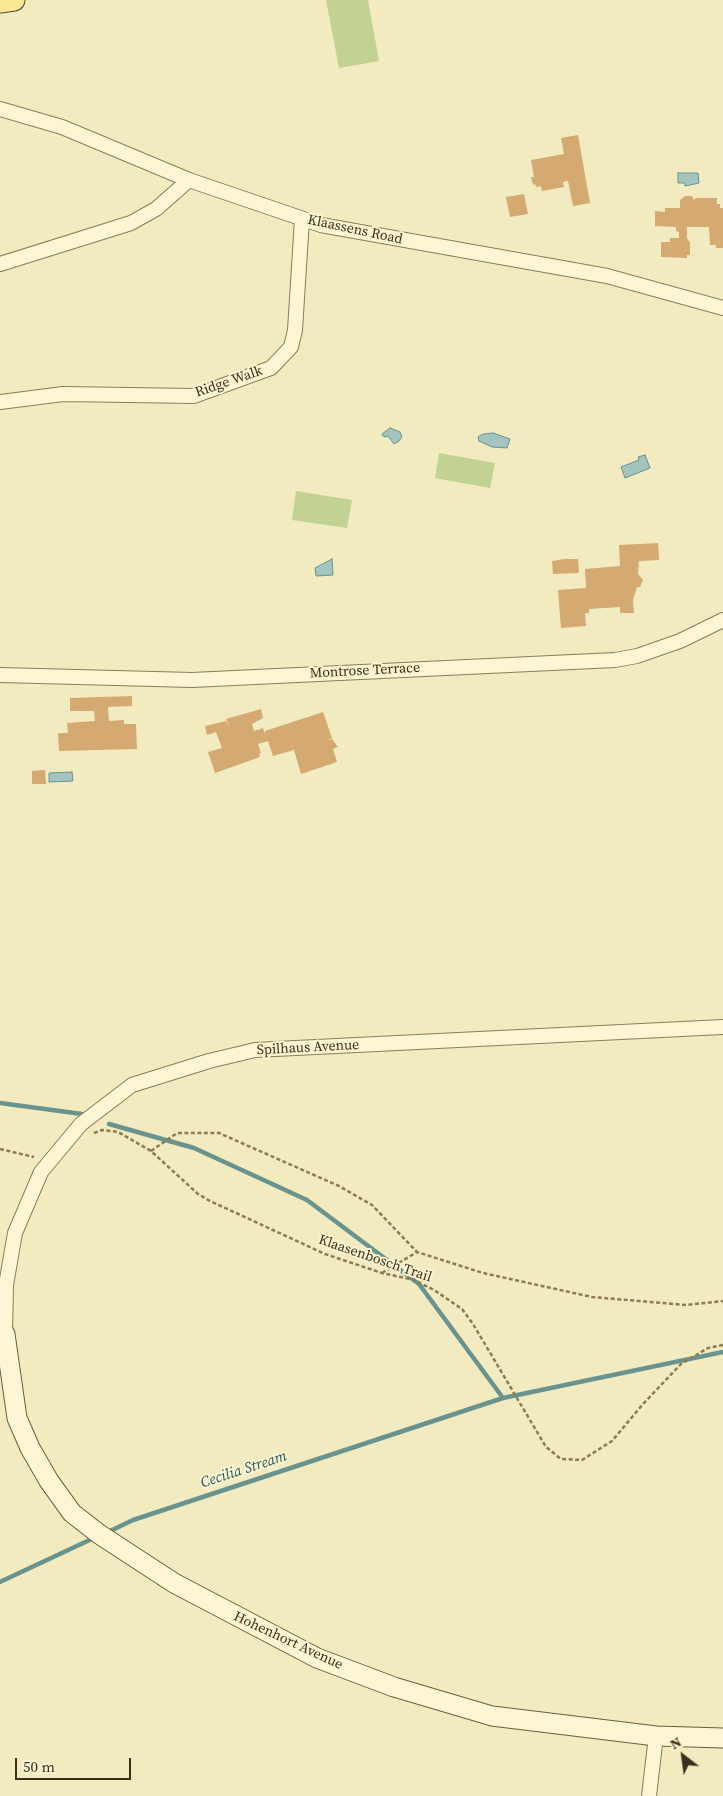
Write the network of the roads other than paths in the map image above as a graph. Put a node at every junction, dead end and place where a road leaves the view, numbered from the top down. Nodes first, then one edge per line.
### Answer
1 (14, 0) edge
2 (0, 2) edge
3 (0, 109) edge
4 (188, 180) junction
5 (302, 219) junction
6 (0, 264) edge
7 (723, 308) edge
8 (0, 402) edge
9 (723, 620) edge
10 (0, 675) edge
11 (723, 1027) edge
12 (2, 1334) edge
13 (656, 1736) junction
14 (723, 1738) edge
15 (650, 1796) edge

1 - 2 main road
3 - 4 street, Klaassens Road
4 - 5 street, Klaassens Road
4 - 6 street
5 - 7 street, Klaassens Road
5 - 8 street, Ridge Walk
9 - 10 street, Montrose Terrace
11 - 12 street, Spilhaus Avenue
12 - 13 street, Hohenhort Avenue
13 - 14 street, Hohenhort Avenue
13 - 15 street

